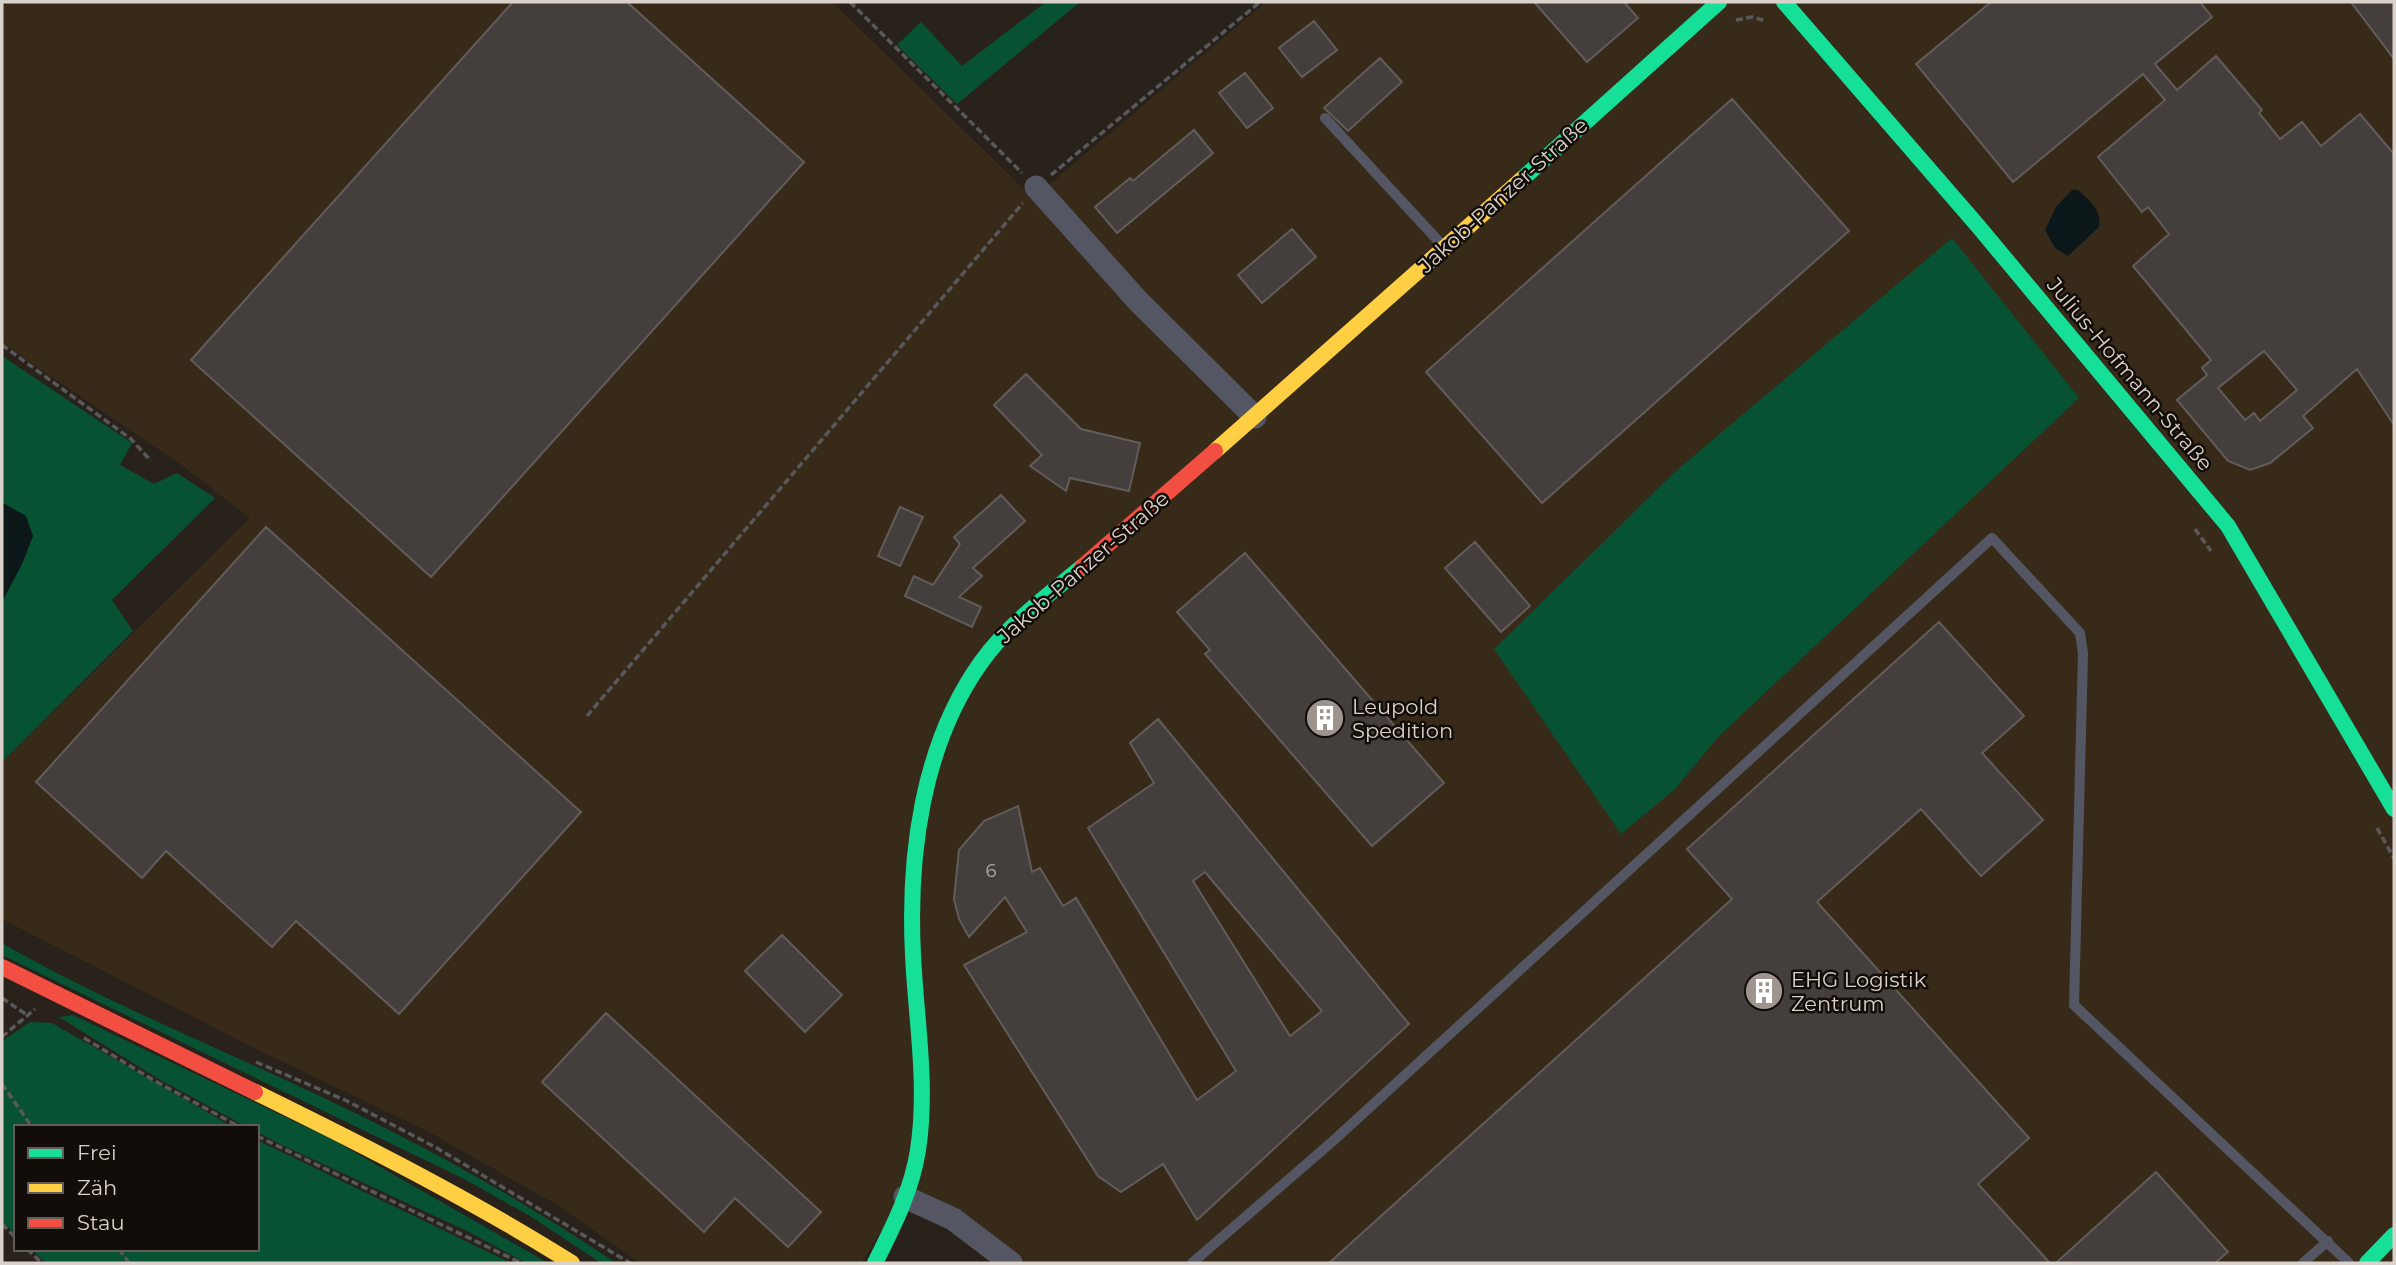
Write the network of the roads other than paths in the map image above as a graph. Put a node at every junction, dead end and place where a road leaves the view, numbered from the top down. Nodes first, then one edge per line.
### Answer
1 (1719, 2) edge
2 (1784, 2) edge
3 (1325, 118) dead end
4 (1036, 187) road end
5 (1445, 248) junction
6 (1255, 417) junction
7 (2394, 809) edge
8 (2, 967) edge
9 (905, 1197) junction
10 (2394, 1235) edge
11 (2328, 1241) junction
12 (572, 1263) edge
13 (875, 1263) edge
14 (1011, 1263) edge
15 (1192, 1263) edge
16 (2304, 1263) edge
17 (2349, 1263) edge
18 (2367, 1263) edge

1 - 5 street, Jakob-Panzer-Straße
2 - 7 street, Julius-Hofmann-Straße
3 - 5 lane
4 - 6 street
5 - 6 street, Jakob-Panzer-Straße
6 - 9 street, Jakob-Panzer-Straße
8 - 12 street
9 - 13 street, Jakob-Panzer-Straße
9 - 14 street
10 - 18 street
11 - 15 lane
11 - 16 lane
11 - 17 lane

